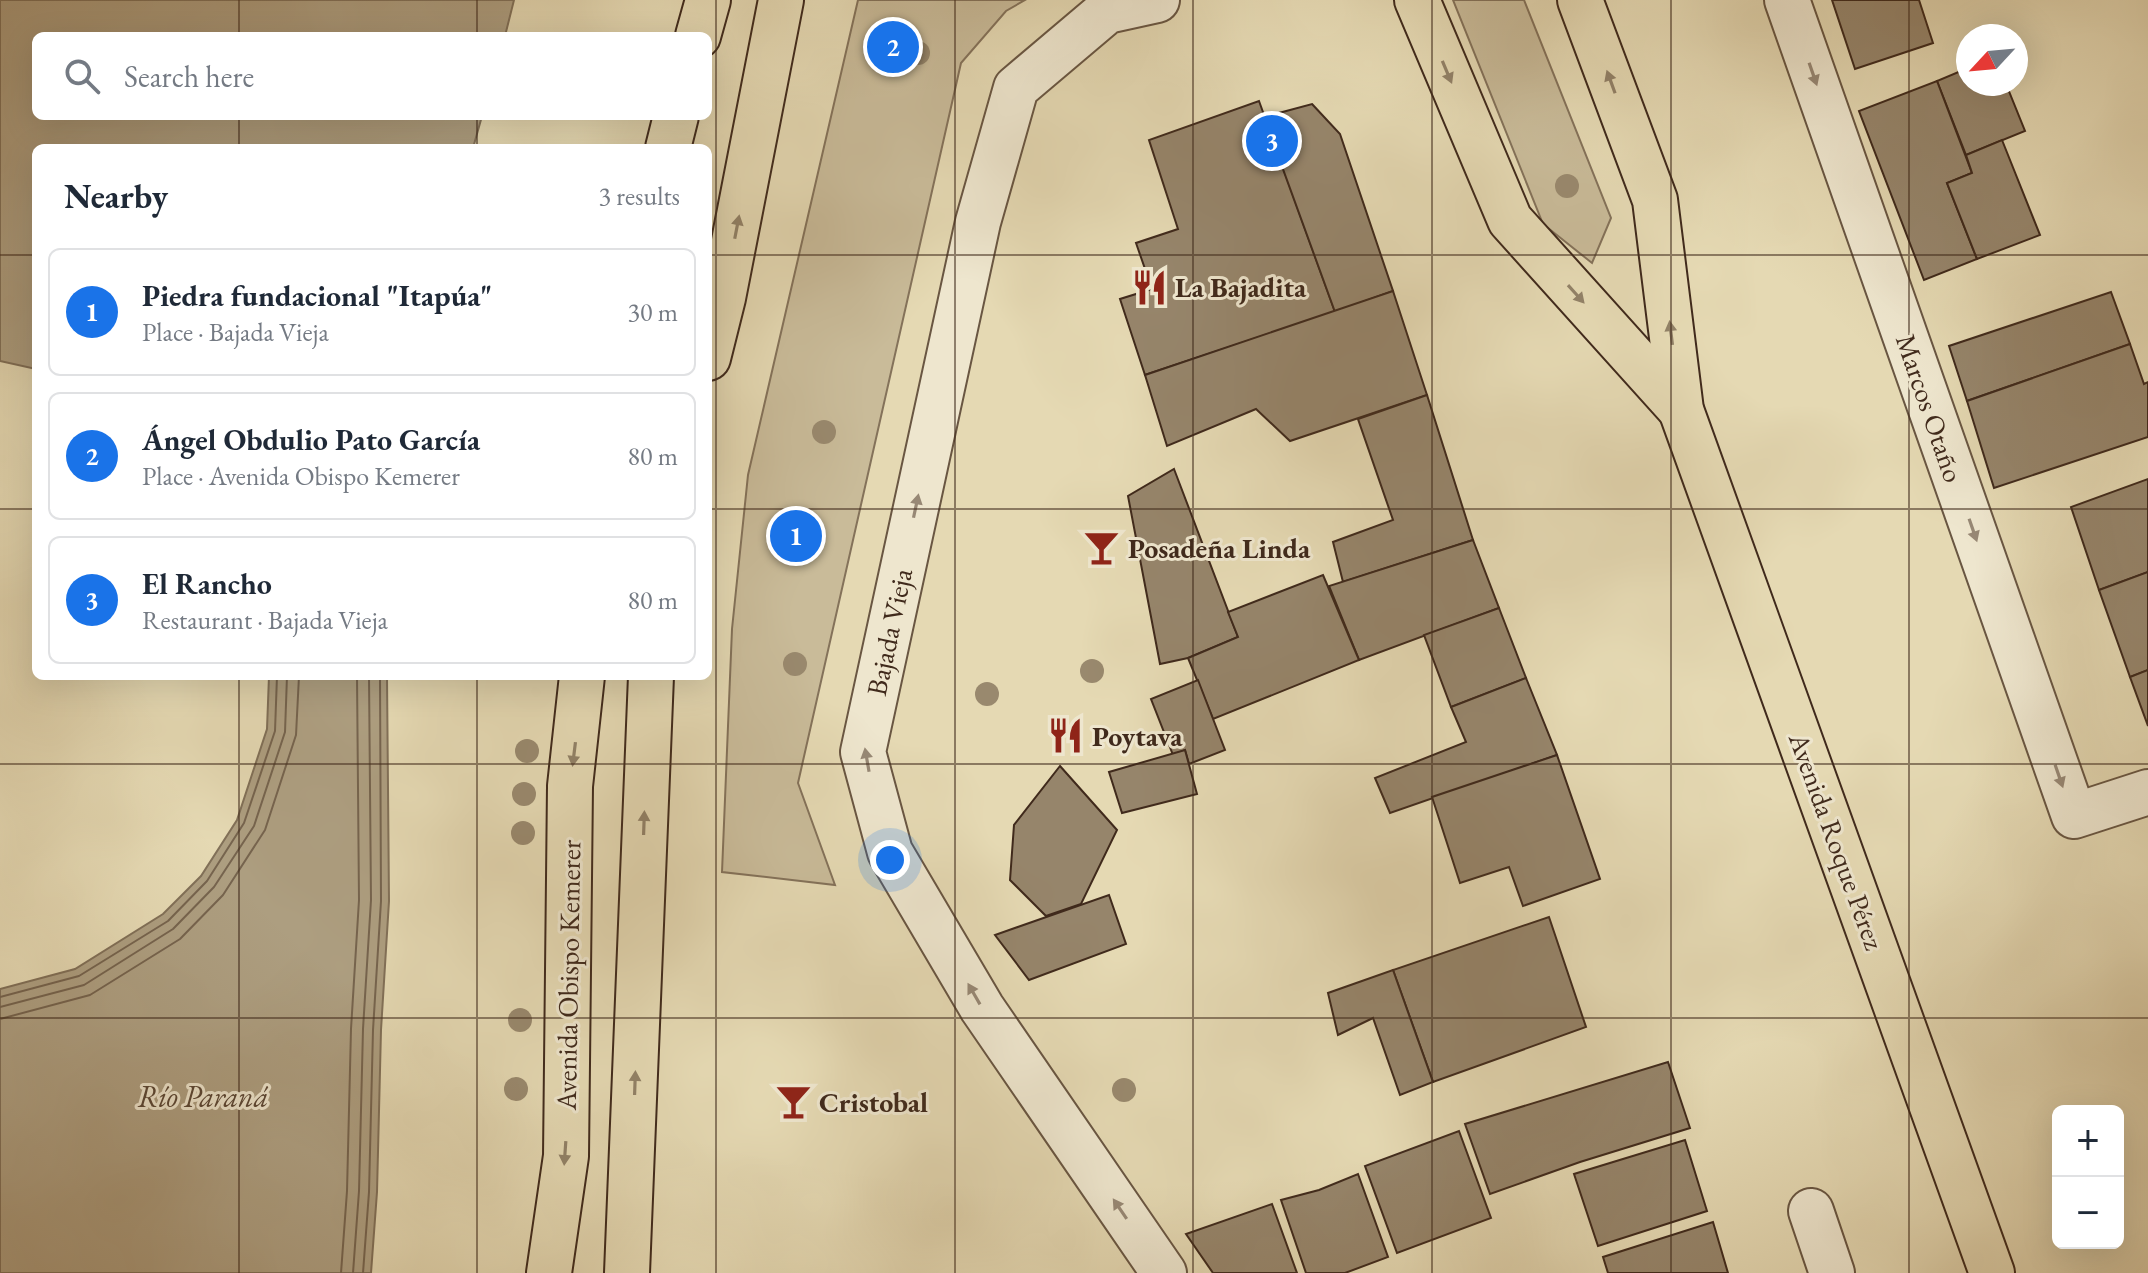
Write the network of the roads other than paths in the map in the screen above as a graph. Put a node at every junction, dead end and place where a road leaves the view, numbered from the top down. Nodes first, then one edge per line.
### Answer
1 (708, 0) edge
2 (781, 0) edge
3 (1157, 0) edge
4 (1417, 0) edge
5 (1580, 0) edge
6 (1787, 0) edge
7 (699, 32) edge
8 (675, 120) edge
9 (669, 144) edge
10 (712, 341) edge
11 (1681, 410) junction
12 (582, 680) edge
13 (651, 680) edge
14 (2148, 792) edge
15 (1811, 1211) dead end
16 (549, 1273) edge
17 (627, 1273) edge
18 (1164, 1273) edge
19 (1832, 1273) edge
20 (1992, 1273) edge

1 - 7 main road
10 -> 2 main road
18 -> 3 street, Bajada Vieja
4 -> 11 main road, Avenida Roque Pérez
11 -> 5 main road, Avenida Roque Pérez
6 -> 14 street, Marcos Otaño
8 - 9 main road
11 - 20 main road, Avenida Roque Pérez
12 -> 16 main road, Avenida Obispo Kemerer
17 -> 13 main road
15 - 19 street

